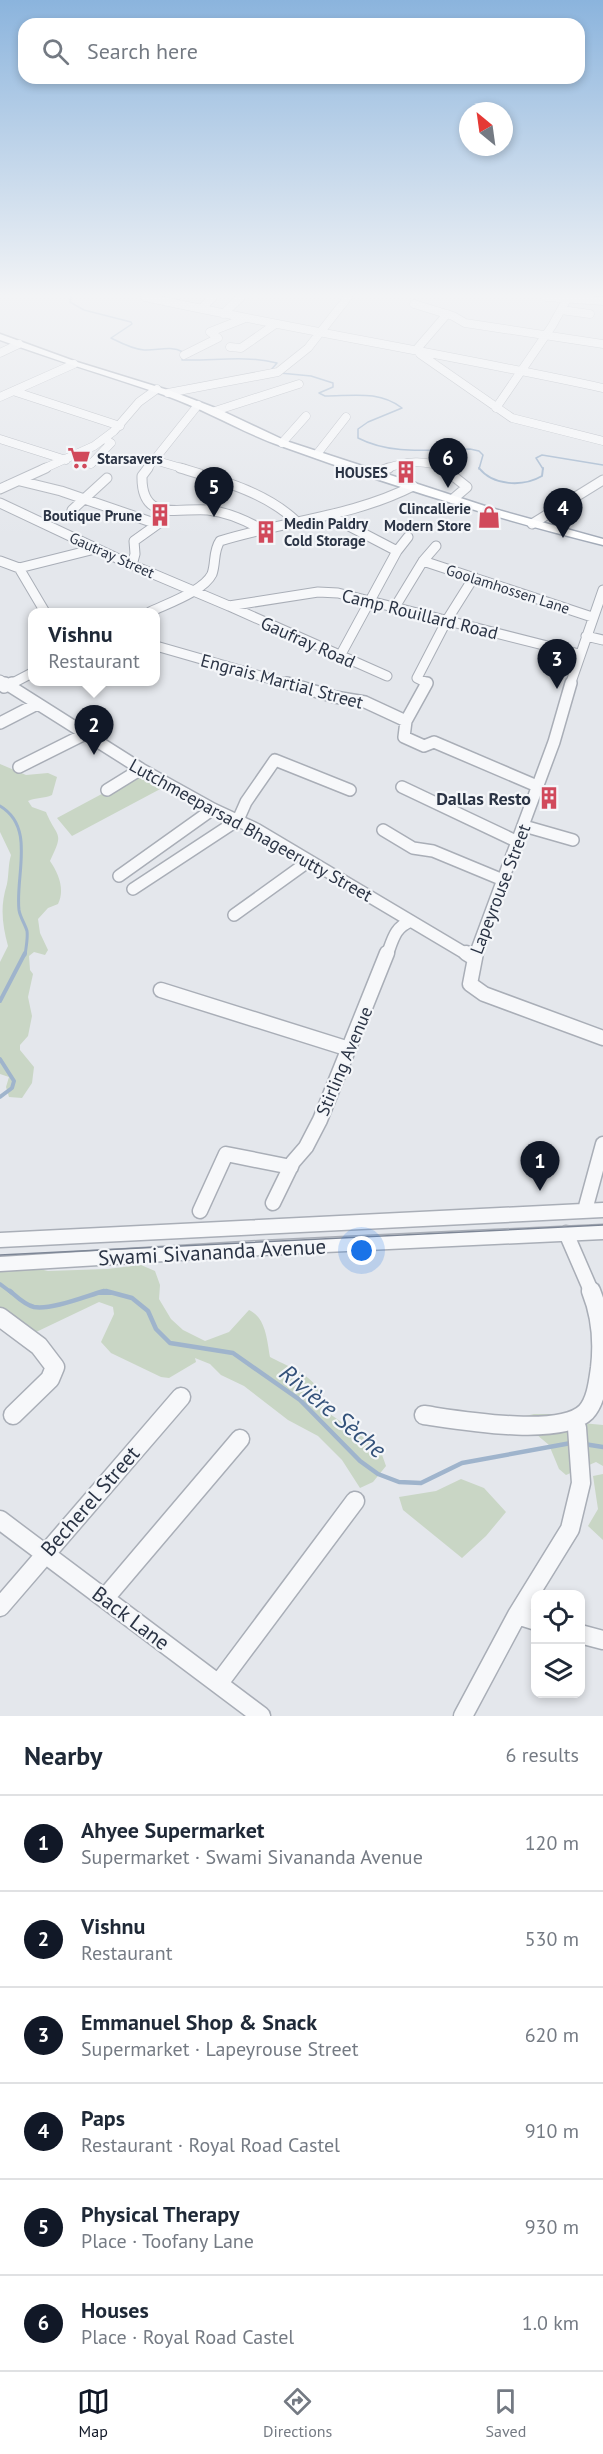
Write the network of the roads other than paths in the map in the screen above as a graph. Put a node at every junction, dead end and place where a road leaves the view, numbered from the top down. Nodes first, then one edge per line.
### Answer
1 (44, 377) edge
2 (117, 377) edge
3 (257, 377) edge
4 (453, 377) edge
5 (515, 377) edge
6 (552, 377) edge
7 (299, 384) dead end
8 (603, 388) edge
9 (157, 389) junction
10 (13, 391) junction
11 (168, 393) junction
12 (0, 397) edge
13 (198, 405) junction
14 (495, 408) junction
15 (215, 411) junction
16 (306, 416) dead end
17 (346, 417) dead end
18 (120, 426) junction
19 (105, 439) junction
20 (0, 440) edge
21 (603, 441) edge
22 (282, 443) junction
23 (317, 454) junction
24 (66, 460) junction
25 (154, 460) junction
26 (91, 464) dead end
27 (376, 473) junction
28 (106, 478) dead end
29 (603, 480) edge
30 (21, 481) junction
31 (3, 486) edge
32 (413, 486) junction
33 (85, 498) junction
34 (453, 499) junction
35 (0, 503) edge
36 (72, 510) dead end
37 (173, 513) junction
38 (328, 515) junction
39 (297, 522) junction
40 (157, 524) junction
41 (532, 524) junction
42 (261, 529) junction
43 (408, 537) dead end
44 (603, 542) edge
45 (436, 546) dead end
46 (95, 549) junction
47 (397, 551) junction
48 (0, 561) edge
49 (423, 561) junction
50 (132, 565) junction
51 (20, 568) junction
52 (0, 573) edge
53 (474, 577) junction
54 (603, 590) edge
55 (192, 591) junction
56 (369, 600) junction
57 (229, 606) junction
58 (395, 607) junction
59 (43, 608) edge
60 (158, 608) edge
61 (592, 617) junction
62 (447, 621) junction
63 (586, 636) junction
64 (603, 640) edge
65 (160, 647) edge
66 (579, 654) junction
67 (340, 656) junction
68 (28, 675) edge
69 (387, 676) dead end
70 (3, 685) edge
71 (37, 704) junction
72 (406, 721) junction
73 (0, 723) edge
74 (85, 734) junction
75 (19, 768) dead end
76 (141, 769) junction
77 (537, 786) junction
78 (402, 787) dead end
79 (107, 790) dead end
80 (350, 790) dead end
81 (213, 809) junction
82 (238, 820) junction
83 (524, 826) junction
84 (383, 830) dead end
85 (573, 840) dead end
86 (518, 842) junction
87 (309, 861) junction
88 (119, 876) dead end
89 (503, 880) junction
90 (133, 889) dead end
91 (234, 915) dead end
92 (411, 921) junction
93 (474, 958) junction
94 (161, 990) dead end
95 (603, 1038) edge
96 (349, 1049) junction
97 (603, 1144) edge
98 (291, 1167) junction
99 (273, 1203) dead end
100 (585, 1210) junction
101 (603, 1210) edge
102 (200, 1211) dead end
103 (603, 1232) edge
104 (566, 1233) junction
105 (0, 1240) edge
106 (0, 1264) edge
107 (0, 1317) edge
108 (181, 1397) dead end
109 (13, 1415) dead end
110 (424, 1415) dead end
111 (575, 1424) junction
112 (240, 1439) dead end
113 (355, 1501) dead end
114 (0, 1520) edge
115 (44, 1553) junction
116 (105, 1598) junction
117 (0, 1606) edge
118 (526, 1618) edge
119 (585, 1635) edge
120 (603, 1640) edge
121 (219, 1683) junction
122 (261, 1716) edge
123 (463, 1716) edge

1 - 10 street
2 - 9 main road
3 - 11 street
4 - 14 street
5 - 14 street
6 - 8 street
7 - 15 street
9 - 11 main road
9 - 18 street
10 - 12 street
10 - 18 street
11 - 13 main road
13 - 15 main road
13 - 25 street
14 - 21 street
15 - 22 main road
16 - 22 street
17 - 23 street
18 - 19 street
19 - 24 street
19 - 26 street
20 - 24 street
22 - 23 main road
23 - 27 main road
24 - 30 street
25 - 37 street
25 - 39 street
27 - 32 main road
27 - 34 street
28 - 33 street
29 - 41 street
30 - 31 street
30 - 33 street
32 - 34 main road
32 - 38 street
33 - 36 street
33 - 40 street
34 - 41 main road
35 - 46 street, Gautray Street
37 - 40 street
37 - 42 street
38 - 39 street
38 - 47 street
39 - 42 street
40 - 50 street
41 - 44 main road
42 - 55 street
43 - 47 street
45 - 49 street
46 - 50 street, Gautray Street
46 - 51 street
47 - 56 street
48 - 51 street
49 - 53 street, Goolamhossen Lane
49 - 58 street
50 - 55 street, Gautray Street
51 - 52 street
51 - 59 street
53 - 61 street, Goolamhossen Lane
53 - 62 street
54 - 61 street, Lapeyrouse Street
55 - 57 street
55 - 60 street
56 - 57 street, Camp Rouillard Road
56 - 58 street, Camp Rouillard Road
56 - 67 street
57 - 67 street, Gaufray Road
58 - 62 street, Camp Rouillard Road
61 - 63 street, Lapeyrouse Street
62 - 66 street, Camp Rouillard Road
62 - 72 street
63 - 64 street
63 - 66 street, Lapeyrouse Street
65 - 72 street, Engrais Martial Street
66 - 77 street, Lapeyrouse Street
67 - 69 street, Gaufray Road
68 - 70 street
70 - 71 street, Lutchmeeparsad Bhageerutty Street
71 - 73 street
71 - 74 street, Lutchmeeparsad Bhageerutty Street
72 - 77 street
74 - 75 street
74 - 76 street, Lutchmeeparsad Bhageerutty Street
76 - 79 street
76 - 81 street, Lutchmeeparsad Bhageerutty Street
77 - 83 street, Lapeyrouse Street
78 - 86 street
80 - 82 street
81 - 82 street, Lutchmeeparsad Bhageerutty Street
81 - 88 street
82 - 87 street, Lutchmeeparsad Bhageerutty Street
82 - 90 street
83 - 85 street
83 - 86 street, Lapeyrouse Street
84 - 89 street
86 - 89 street, Lapeyrouse Street
87 - 91 street
87 - 92 street, Lutchmeeparsad Bhageerutty Street
89 - 93 street, Lapeyrouse Street
92 - 93 street, Lutchmeeparsad Bhageerutty Street
92 - 96 street, Stirling Avenue
93 - 95 street, Lapeyrouse Street
94 - 96 street
96 - 98 street, Stirling Avenue
97 - 100 street
98 - 99 street, Stirling Avenue
98 - 102 street
100 - 101 street
100 - 105 street
103 - 104 street, Swami Sivananda Avenue
104 - 106 street, Swami Sivananda Avenue
104 - 111 street
107 - 109 street
108 - 115 street, Becherel Street
110 - 111 street
111 - 118 street
112 - 116 street
113 - 121 street
114 - 115 street, Back Lane
115 - 116 street, Back Lane
115 - 117 street, Becherel Street
116 - 121 street, Back Lane
118 - 123 street
119 - 120 street
121 - 122 street, Back Lane

